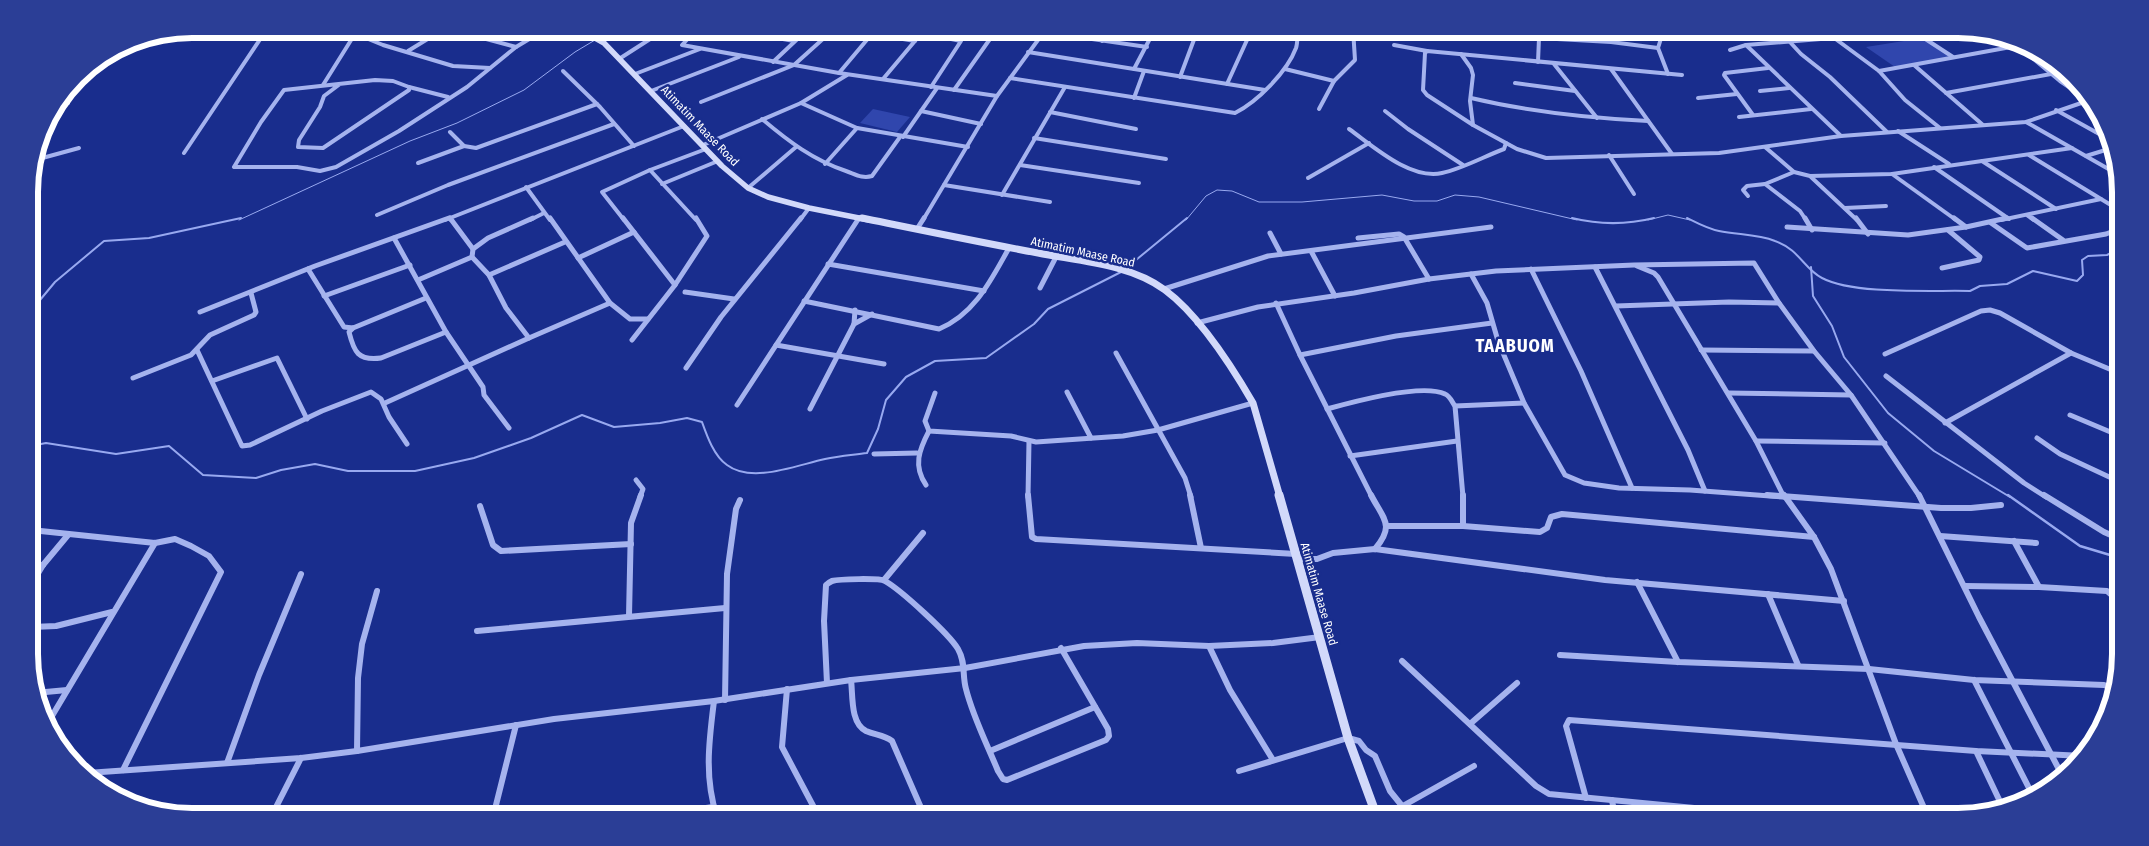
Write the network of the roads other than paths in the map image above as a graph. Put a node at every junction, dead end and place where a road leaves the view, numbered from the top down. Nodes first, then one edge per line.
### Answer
1 (261, 38) edge
2 (353, 38) edge
3 (366, 38) edge
4 (429, 38) edge
5 (482, 38) edge
6 (531, 38) edge
7 (597, 38) edge
8 (652, 38) edge
9 (689, 38) edge
10 (780, 38) edge
11 (798, 38) edge
12 (824, 38) edge
13 (868, 38) edge
14 (896, 38) edge
15 (918, 38) edge
16 (942, 38) edge
17 (991, 38) edge
18 (1039, 38) edge
19 (1086, 38) edge
20 (1104, 38) edge
21 (1150, 38) edge
22 (1195, 38) edge
23 (1248, 38) edge
24 (1297, 38) edge
25 (1354, 38) edge
26 (1539, 38) joint
27 (1597, 38) edge
28 (1661, 38) edge
29 (1787, 38) edge
30 (1833, 38) joint
31 (1924, 38) edge
32 (794, 41) junction
33 (915, 41) junction
34 (1102, 41) junction
35 (1596, 41) junction
36 (1790, 41) junction
37 (1746, 45) junction
38 (1394, 46) dead end
39 (516, 47) junction
40 (1146, 47) junction
41 (2009, 47) edge
42 (1658, 48) junction
43 (701, 49) junction
44 (1730, 50) dead end
45 (408, 51) junction
46 (1427, 51) junction
47 (1028, 52) junction
48 (1461, 54) junction
49 (740, 56) junction
50 (2031, 56) edge
51 (1954, 57) junction
52 (619, 59) junction
53 (773, 62) junction
54 (1538, 62) junction
55 (1554, 64) junction
56 (794, 65) junction
57 (1914, 66) junction
58 (490, 68) junction
59 (1768, 68) junction
60 (1134, 69) junction
61 (1285, 69) junction
62 (1611, 69) junction
63 (563, 71) dead end
64 (1144, 71) junction
65 (1879, 71) junction
66 (839, 73) junction
67 (635, 74) junction
68 (848, 74) junction
69 (1668, 74) junction
70 (2051, 74) junction
71 (1682, 75) dead end
72 (1180, 77) junction
73 (1010, 78) junction
74 (883, 79) junction
75 (1334, 81) junction
76 (1516, 83) dead end
77 (340, 84) junction
78 (1227, 84) junction
79 (322, 85) junction
80 (409, 87) junction
81 (931, 87) junction
82 (1065, 87) junction
83 (2070, 87) edge
84 (937, 88) junction
85 (1789, 88) junction
86 (954, 90) junction
87 (1265, 90) junction
88 (651, 91) junction
89 (1760, 91) dead end
90 (1576, 92) junction
91 (1946, 93) junction
92 (1737, 94) junction
93 (997, 96) junction
94 (448, 97) junction
95 (1134, 98) junction
96 (1471, 98) junction
97 (1698, 98) dead end
98 (701, 102) dead end
99 (2083, 102) edge
100 (801, 103) junction
101 (597, 104) junction
102 (1320, 109) dead end
103 (1811, 109) junction
104 (2056, 110) junction
105 (921, 111) junction
106 (1384, 111) dead end
107 (1050, 112) junction
108 (1753, 115) junction
109 (1739, 117) dead end
110 (1597, 118) junction
111 (762, 119) junction
112 (1648, 121) junction
113 (2026, 122) junction
114 (614, 124) junction
115 (981, 124) junction
116 (1473, 125) junction
117 (1984, 125) junction
118 (684, 126) junction
119 (857, 128) junction
120 (1940, 128) junction
121 (1136, 129) dead end
122 (1349, 129) dead end
123 (1898, 131) junction
124 (2099, 131) edge
125 (450, 132) dead end
126 (1887, 132) junction
127 (2096, 132) junction
128 (2100, 134) edge
129 (1841, 136) junction
130 (901, 137) junction
131 (1034, 138) junction
132 (1369, 143) junction
133 (1506, 143) junction
134 (464, 146) junction
135 (634, 146) junction
136 (968, 146) junction
137 (705, 147) junction
138 (1765, 147) junction
139 (80, 148) dead end
140 (796, 148) junction
141 (2072, 148) junction
142 (2105, 150) edge
143 (184, 152) dead end
144 (1672, 154) junction
145 (1609, 155) junction
146 (2028, 155) junction
147 (2086, 156) junction
148 (41, 158) edge
149 (1166, 159) dead end
150 (718, 161) junction
151 (1982, 161) junction
152 (418, 163) dead end
153 (825, 164) junction
154 (1949, 164) junction
155 (1020, 165) junction
156 (1463, 165) junction
157 (1934, 167) junction
158 (650, 170) junction
159 (2110, 170) edge
160 (1794, 172) junction
161 (1892, 174) junction
162 (1810, 176) junction
163 (1308, 178) dead end
164 (1139, 182) dead end
165 (662, 184) junction
166 (1765, 184) junction
167 (944, 185) junction
168 (526, 187) junction
169 (748, 188) junction
170 (1634, 194) dead end
171 (1002, 195) junction
172 (1748, 196) dead end
173 (2101, 199) junction
174 (1050, 202) dead end
175 (1886, 206) dead end
176 (2112, 206) edge
177 (809, 208) junction
178 (1845, 208) junction
179 (2056, 209) junction
180 (544, 213) junction
181 (376, 215) dead end
182 (2028, 215) junction
183 (450, 218) junction
184 (859, 218) junction
185 (2009, 219) junction
186 (1991, 223) junction
187 (1491, 227) dead end
188 (1966, 227) junction
189 (1787, 228) dead end
190 (917, 229) junction
191 (1812, 230) junction
192 (1948, 230) junction
193 (634, 232) junction
194 (2112, 232) edge
195 (1270, 233) dead end
196 (1868, 234) junction
197 (394, 238) junction
198 (1358, 238) dead end
199 (1404, 238) junction
200 (2063, 240) junction
201 (564, 242) junction
202 (1009, 248) junction
203 (472, 249) junction
204 (1311, 251) junction
205 (1281, 254) junction
206 (472, 257) junction
207 (1056, 257) junction
208 (578, 258) junction
209 (828, 264) junction
210 (410, 265) junction
211 (1634, 265) junction
212 (1595, 267) junction
213 (1942, 268) dead end
214 (1531, 269) junction
215 (308, 270) junction
216 (1471, 274) junction
217 (488, 275) junction
218 (1429, 279) junction
219 (418, 280) junction
220 (675, 285) junction
221 (1040, 288) dead end
222 (1164, 289) junction
223 (984, 291) junction
224 (685, 292) dead end
225 (251, 293) junction
226 (324, 296) junction
227 (1334, 296) junction
228 (426, 298) junction
229 (734, 299) junction
230 (804, 301) junction
231 (1780, 303) junction
232 (610, 304) junction
233 (1276, 304) junction
234 (1674, 304) junction
235 (1616, 306) junction
236 (855, 310) junction
237 (200, 312) dead end
238 (872, 314) junction
239 (648, 319) junction
240 (1492, 322) junction
241 (1197, 323) junction
242 (854, 324) junction
243 (353, 328) junction
244 (446, 332) junction
245 (530, 338) junction
246 (632, 340) dead end
247 (776, 345) junction
248 (197, 350) junction
249 (1701, 350) junction
250 (1814, 351) junction
251 (1116, 353) dead end
252 (2071, 353) junction
253 (1885, 354) dead end
254 (1300, 355) junction
255 (837, 356) junction
256 (884, 364) dead end
257 (469, 365) junction
258 (686, 368) dead end
259 (2112, 370) edge
260 (1886, 376) dead end
261 (133, 378) dead end
262 (212, 381) junction
263 (1068, 392) dead end
264 (935, 393) dead end
265 (1728, 393) junction
266 (1851, 395) junction
267 (385, 403) junction
268 (1253, 403) junction
269 (1524, 403) junction
270 (737, 405) dead end
271 (1455, 406) junction
272 (810, 409) dead end
273 (1327, 409) junction
274 (2070, 415) dead end
275 (308, 419) junction
276 (1945, 423) junction
277 (509, 428) dead end
278 (1158, 430) junction
279 (929, 431) junction
280 (2112, 433) edge
281 (1091, 438) junction
282 (2037, 438) dead end
283 (1029, 441) junction
284 (1457, 441) junction
285 (1756, 441) junction
286 (407, 444) dead end
287 (1885, 444) junction
288 (917, 452) junction
289 (874, 454) dead end
290 (1350, 456) junction
291 (2112, 478) edge
292 (636, 480) dead end
293 (926, 485) dead end
294 (1632, 488) junction
295 (1705, 491) junction
296 (1785, 498) junction
297 (740, 500) dead end
298 (2002, 505) dead end
299 (480, 506) dead end
300 (1926, 507) junction
301 (1387, 526) junction
302 (1463, 526) junction
303 (38, 531) edge
304 (923, 533) dead end
305 (68, 535) junction
306 (1940, 536) junction
307 (2112, 536) edge
308 (1814, 537) junction
309 (2014, 541) junction
310 (154, 543) junction
311 (2036, 543) dead end
312 (631, 544) junction
313 (1201, 548) junction
314 (1375, 549) junction
315 (1297, 556) junction
316 (38, 565) edge
317 (44, 565) junction
318 (38, 574) edge
319 (302, 574) dead end
320 (884, 580) junction
321 (1636, 582) junction
322 (1965, 586) junction
323 (2039, 587) junction
324 (377, 591) dead end
325 (1768, 594) junction
326 (2112, 595) edge
327 (1844, 601) junction
328 (725, 608) junction
329 (112, 612) junction
330 (629, 616) junction
331 (38, 627) edge
332 (477, 631) dead end
333 (1321, 637) junction
334 (1209, 646) junction
335 (1062, 648) junction
336 (1560, 654) dead end
337 (1402, 661) dead end
338 (1678, 662) junction
339 (1798, 665) junction
340 (964, 668) junction
341 (1869, 669) junction
342 (851, 680) junction
343 (1974, 680) junction
344 (2012, 681) junction
345 (827, 683) junction
346 (1517, 683) dead end
347 (2108, 687) edge
348 (67, 690) junction
349 (787, 690) junction
350 (42, 692) edge
351 (725, 700) junction
352 (714, 701) junction
353 (1095, 707) junction
354 (51, 718) edge
355 (1470, 724) junction
356 (516, 725) junction
357 (1348, 738) junction
358 (1896, 744) junction
359 (357, 751) junction
360 (990, 751) junction
361 (1976, 751) junction
362 (2010, 754) junction
363 (2051, 754) junction
364 (2074, 755) edge
365 (301, 758) junction
366 (1273, 760) junction
367 (227, 763) junction
368 (1474, 766) dead end
369 (2059, 769) edge
370 (123, 770) junction
371 (1239, 771) dead end
372 (94, 773) edge
373 (2030, 790) edge
374 (1586, 798) junction
375 (1612, 800) junction
376 (2000, 802) edge
377 (712, 807) joint
378 (1401, 807) joint
379 (276, 808) edge
380 (495, 808) edge
381 (705, 808) edge
382 (814, 808) edge
383 (921, 808) edge
384 (1371, 808) edge
385 (1613, 808) edge
386 (1695, 808) edge
387 (1924, 808) edge

1 - 143 street
2 - 79 street
3 - 45 street
4 - 45 street
5 - 39 street
6 - 39 street
7 - 52 main road, Atimatim Maase Road
8 - 52 street
9 - 43 street
10 - 32 street
11 - 32 street
12 - 56 street
13 - 66 street
14 - 33 street
15 - 33 street
16 - 81 street
17 - 86 street
18 - 47 street
19 - 34 street
20 - 34 street
21 - 40 street
22 - 72 street
23 - 78 street
24 - 61 street
25 - 75 street
26 - 35 street
26 - 54 street
27 - 35 street
28 - 42 street
29 - 36 street
30 - 36 street
30 - 65 street
31 - 51 street
32 - 53 street
33 - 74 street
34 - 40 street
35 - 42 street
36 - 37 street
36 - 126 street
37 - 44 street
37 - 59 street
38 - 46 street
39 - 58 street
40 - 60 street
41 - 51 street
42 - 69 street
43 - 49 street
43 - 67 street
45 - 58 street
46 - 48 street
46 - 116 street
47 - 60 street
47 - 73 street
48 - 54 street
48 - 96 street
49 - 53 street
49 - 88 street
50 - 70 street
51 - 57 street
52 - 67 main road, Atimatim Maase Road
53 - 56 street
54 - 55 street
55 - 62 street
55 - 90 street
56 - 66 street
56 - 98 street
57 - 65 street
57 - 91 street
58 - 94 street
59 - 85 street
59 - 92 street
60 - 64 street
61 - 75 street
61 - 87 street
62 - 69 street
62 - 112 street
63 - 101 street
64 - 72 street
64 - 95 street
65 - 120 street
66 - 68 street
67 - 88 main road, Atimatim Maase Road
68 - 74 street
68 - 100 street
69 - 71 street
70 - 83 street
70 - 91 street
72 - 78 street
73 - 82 street
73 - 93 street
74 - 81 street
75 - 102 street
76 - 90 street
77 - 79 street
77 - 80 street
77 - 80 street
78 - 87 street
79 - 94 street
80 - 94 street
81 - 84 street
82 - 95 street
82 - 107 street
84 - 86 street
84 - 105 street
85 - 89 street
85 - 103 street
86 - 93 street
87 - 95 street
88 - 118 main road, Atimatim Maase Road
90 - 110 street
91 - 117 street
92 - 97 street
92 - 108 street
93 - 115 street
96 - 110 street
96 - 116 street
99 - 104 street
100 - 111 street
100 - 119 street
101 - 114 street
101 - 134 street
103 - 108 street
103 - 129 street
104 - 113 street
104 - 127 street
105 - 115 street
105 - 130 street
106 - 156 street
107 - 121 street
107 - 131 street
108 - 109 street
110 - 112 street
111 - 137 street
111 - 140 street
112 - 144 street
113 - 117 street
113 - 141 street
114 - 135 street
114 - 181 street
115 - 136 street
116 - 133 street
117 - 120 street
118 - 135 street
118 - 137 main road, Atimatim Maase Road
119 - 130 street
119 - 153 street
120 - 123 street
122 - 132 street
123 - 126 street
123 - 154 street
124 - 127 street
125 - 134 street
126 - 129 street
127 - 128 street
129 - 138 street
130 - 136 street
130 - 153 street
131 - 149 street
131 - 155 street
132 - 156 street
132 - 163 street
133 - 145 street
133 - 156 street
134 - 152 street
135 - 168 street
136 - 167 street
137 - 150 main road, Atimatim Maase Road
137 - 158 street
138 - 144 street
138 - 160 street
139 - 148 street
140 - 153 street
140 - 169 street
141 - 146 street
141 - 147 street
142 - 147 street
144 - 145 street
145 - 170 street
146 - 151 street
146 - 173 street
147 - 159 street
150 - 165 street
150 - 169 main road, Atimatim Maase Road
151 - 154 street
151 - 179 street
154 - 157 street
155 - 164 street
155 - 171 street
157 - 161 street
157 - 185 street
158 - 165 street
158 - 193 street
160 - 162 street
160 - 166 street
161 - 162 street
161 - 188 street
162 - 178 street
165 - 220 street
166 - 172 street
166 - 191 street
167 - 171 street
167 - 190 street
168 - 180 street
168 - 183 street
169 - 177 main road, Atimatim Maase Road
171 - 174 street
173 - 176 street
173 - 179 street
175 - 178 street
177 - 184 main road, Atimatim Maase Road
177 - 229 street
178 - 196 street
179 - 182 street
180 - 201 street
180 - 203 street
182 - 185 street
182 - 200 street
183 - 197 street
183 - 203 street
184 - 190 main road, Atimatim Maase Road
184 - 209 street
185 - 186 street
186 - 188 street
186 - 200 street
187 - 199 street
188 - 192 street
189 - 191 street
190 - 202 main road, Atimatim Maase Road
191 - 196 street
192 - 196 street
192 - 213 street
193 - 208 street
193 - 220 street
194 - 200 street
195 - 205 street
197 - 210 street
197 - 215 street
198 - 199 street
199 - 204 street
199 - 218 street
201 - 208 street
201 - 217 street
202 - 207 main road, Atimatim Maase Road
202 - 223 street
203 - 206 street
204 - 205 street
204 - 227 street
205 - 222 street
206 - 217 street
206 - 219 street
207 - 221 street
207 - 222 main road, Atimatim Maase Road
208 - 232 street
209 - 223 street
209 - 230 street
210 - 219 street
210 - 226 street
211 - 212 street
211 - 231 street
211 - 234 street
212 - 214 street
212 - 235 street
214 - 216 street
214 - 294 street
215 - 225 street
215 - 226 street
216 - 218 street
216 - 240 street
217 - 245 street
218 - 227 street
219 - 228 street
220 - 239 street
222 - 241 main road, Atimatim Maase Road
223 - 238 street
224 - 229 street
225 - 237 street
225 - 248 street
226 - 243 street
227 - 233 street
228 - 243 street
228 - 244 street
229 - 258 street
230 - 236 street
230 - 247 street
231 - 234 street
231 - 250 street
232 - 239 street
232 - 245 street
233 - 241 street
233 - 254 street
234 - 235 street
234 - 249 street
235 - 295 street
236 - 238 street
236 - 242 street
238 - 242 street
239 - 246 street
240 - 254 street
240 - 269 street
241 - 268 main road, Atimatim Maase Road
242 - 255 street
243 - 244 street
244 - 257 street
245 - 257 street
247 - 255 street
247 - 270 street
248 - 261 street
248 - 262 street
249 - 250 street
249 - 265 street
250 - 266 street
251 - 278 street
252 - 253 street
252 - 259 street
252 - 276 street
254 - 273 street
255 - 256 street
255 - 272 street
257 - 267 street
257 - 277 street
260 - 276 street
262 - 275 street
262 - 275 street
263 - 281 street
264 - 279 street
265 - 266 street
265 - 285 street
266 - 287 street
267 - 275 street
267 - 286 street
268 - 278 street
268 - 315 main road, Atimatim Maase Road
269 - 271 street
269 - 294 street
271 - 273 street
271 - 284 street
273 - 290 street
274 - 280 street
276 - 307 street
278 - 281 street
278 - 313 street
279 - 283 street
279 - 288 street
281 - 283 street
282 - 291 street
283 - 313 street
284 - 290 street
284 - 302 street
285 - 287 street
285 - 296 street
287 - 300 street
288 - 289 street
288 - 293 street
290 - 301 street
292 - 312 street
294 - 295 street
295 - 296 street
296 - 300 street
296 - 308 street
297 - 328 street
298 - 300 street
299 - 312 street
300 - 306 street
301 - 302 street
301 - 314 street
302 - 308 street
303 - 305 street
304 - 320 street
305 - 310 street
305 - 317 street
306 - 309 street
306 - 322 street
308 - 327 street
309 - 311 street
309 - 323 street
310 - 329 street
310 - 370 street
312 - 330 street
313 - 315 street
314 - 315 street
314 - 321 street
315 - 333 main road, Atimatim Maase Road
316 - 317 street
317 - 318 street
319 - 367 street
320 - 340 street
320 - 345 street
321 - 325 street
321 - 338 street
322 - 323 street
322 - 344 street
323 - 326 street
324 - 359 street
325 - 327 street
325 - 339 street
327 - 341 street
328 - 330 street
328 - 351 street
329 - 331 street
329 - 348 street
330 - 332 street
333 - 334 street
333 - 357 main road, Atimatim Maase Road
334 - 335 street
334 - 366 street
335 - 340 street
335 - 353 street
336 - 338 street
337 - 355 street
338 - 339 street
339 - 341 street
340 - 342 street
340 - 360 street
341 - 343 street
341 - 358 street
342 - 345 street
342 - 383 street
343 - 344 street
343 - 362 street
344 - 347 street
344 - 363 street
345 - 349 street
346 - 355 street
348 - 350 street
348 - 354 street
349 - 351 street
349 - 382 street
351 - 352 street
352 - 356 street
352 - 377 street
353 - 360 street
353 - 360 street
355 - 374 street
356 - 359 street
356 - 380 street
357 - 366 street
357 - 378 street
357 - 384 main road, Atimatim Maase Road
358 - 361 street
358 - 374 street
358 - 387 street
359 - 365 street
361 - 362 street
361 - 376 street
362 - 363 street
362 - 373 street
363 - 364 street
363 - 369 street
365 - 367 street
365 - 379 street
366 - 371 street
367 - 370 street
368 - 378 street
370 - 372 street
374 - 375 street
375 - 385 street
375 - 386 street
377 - 381 street

